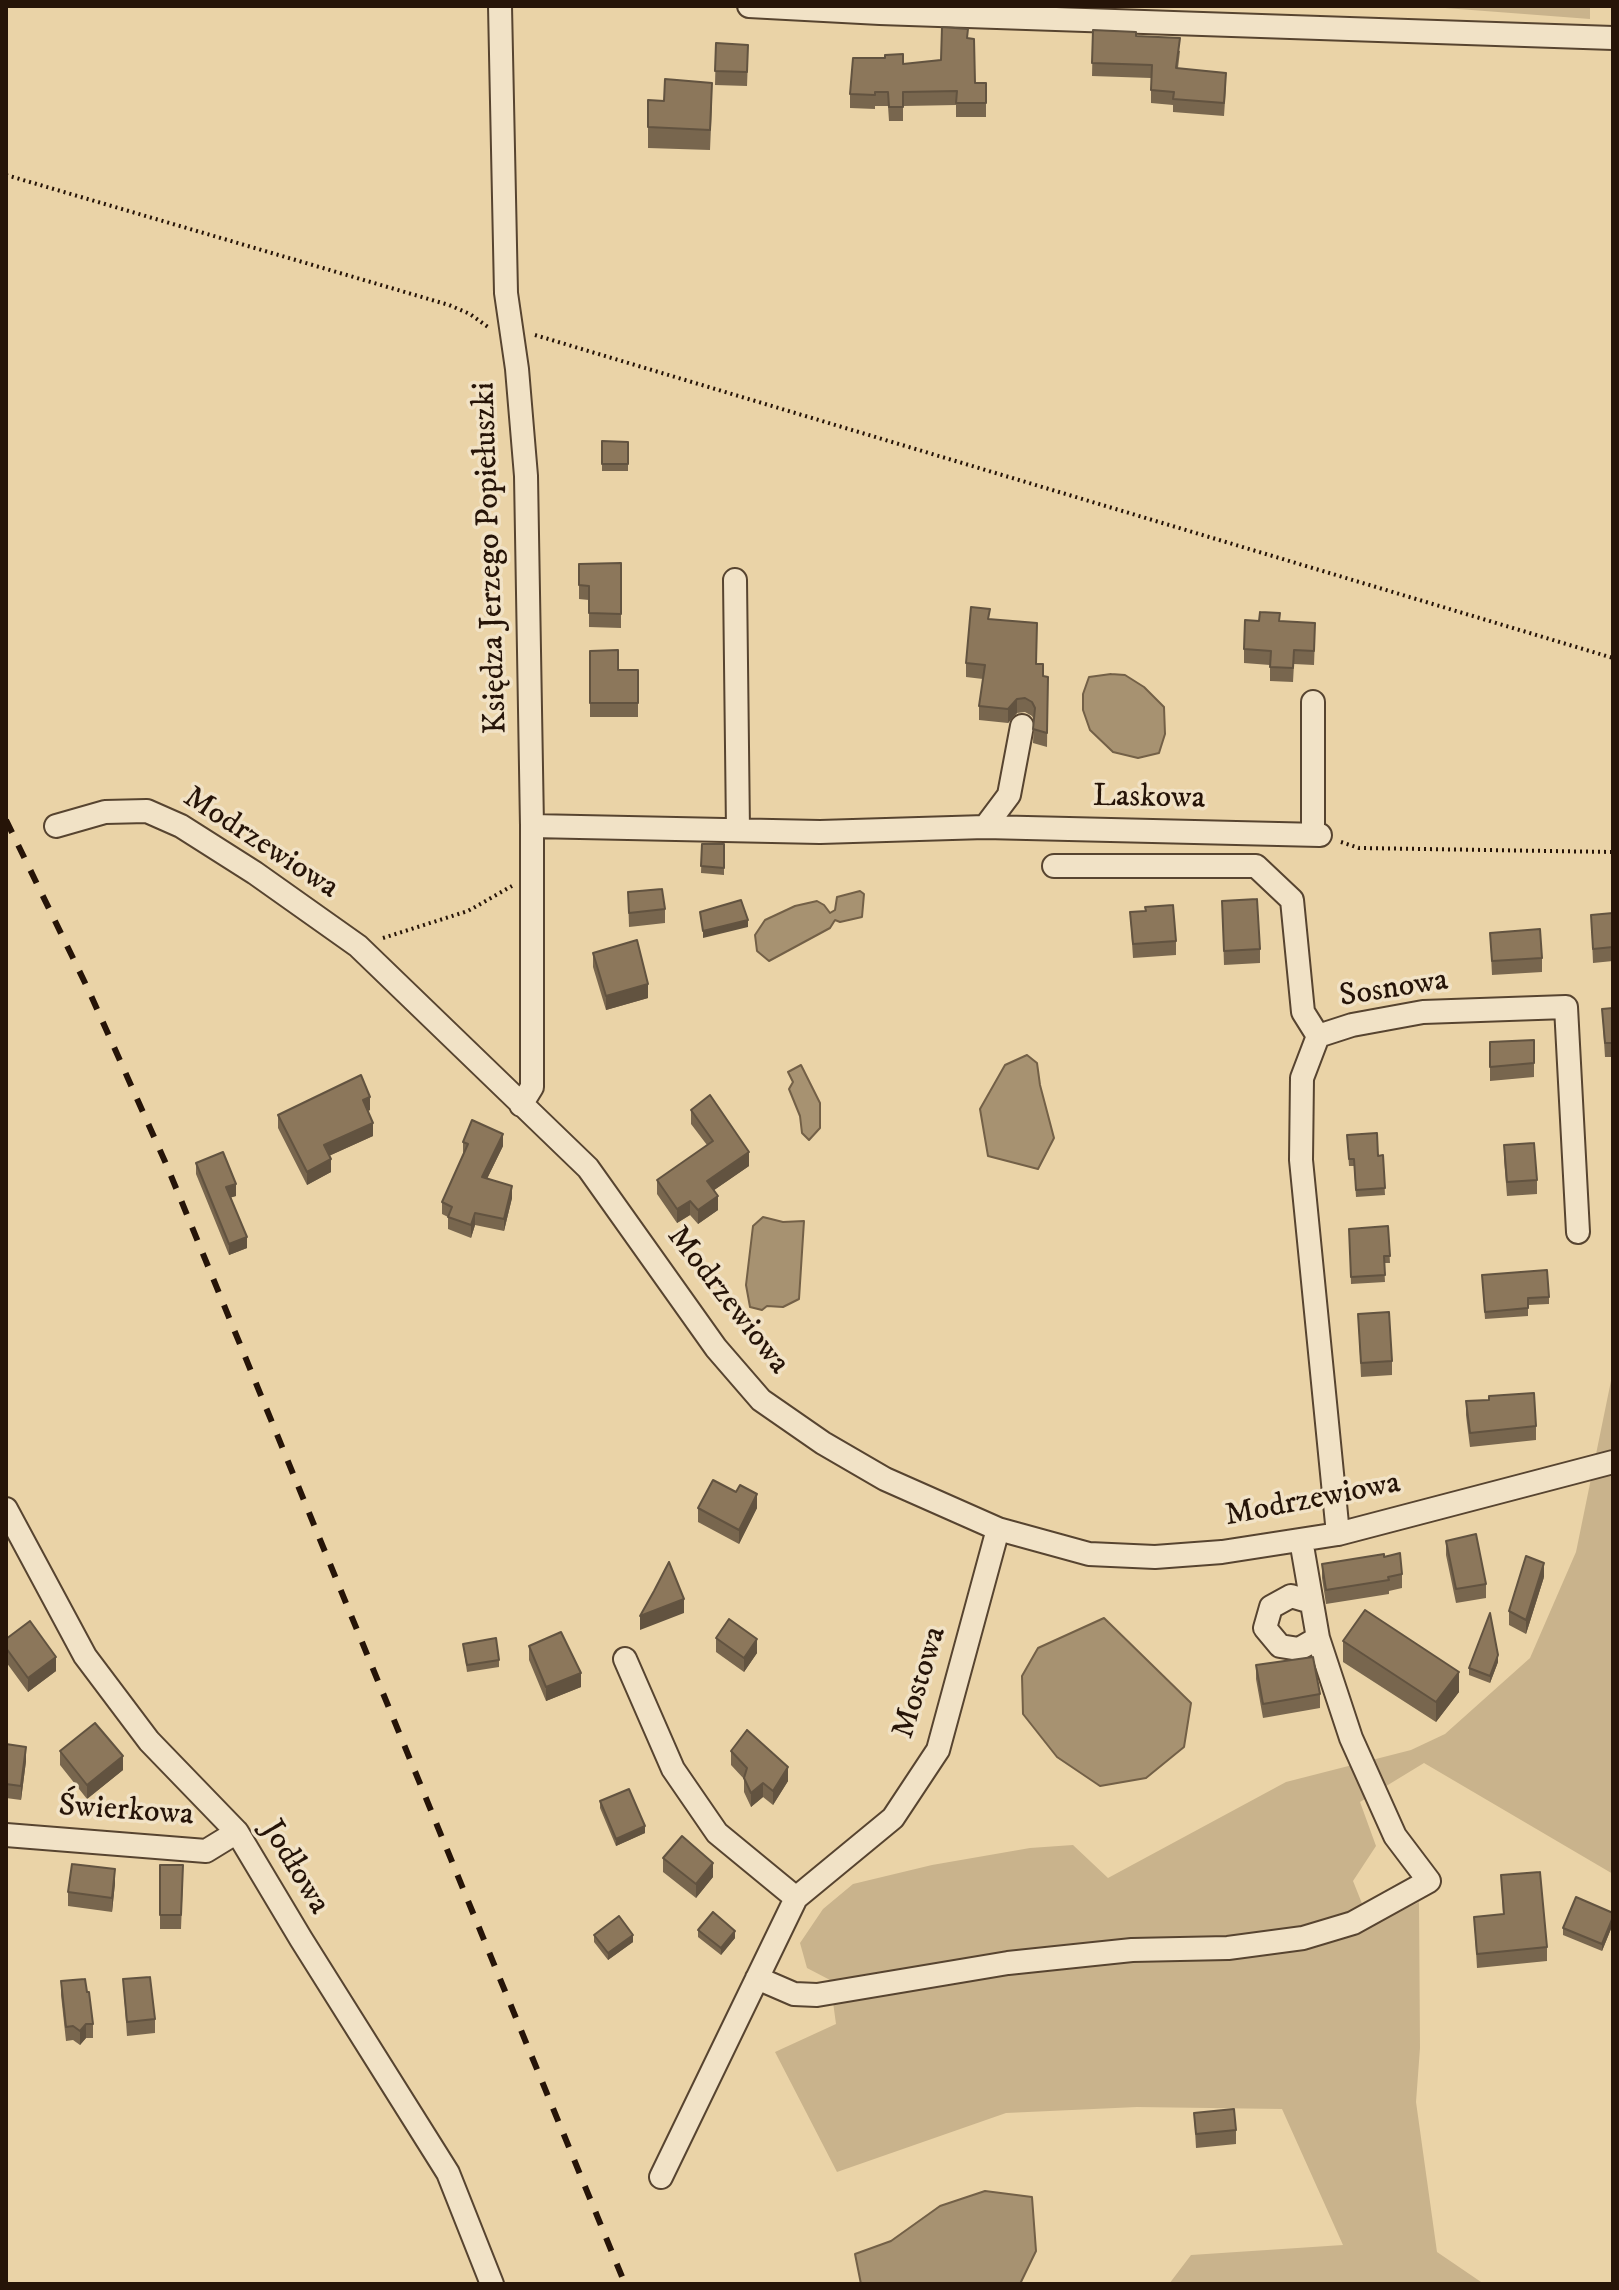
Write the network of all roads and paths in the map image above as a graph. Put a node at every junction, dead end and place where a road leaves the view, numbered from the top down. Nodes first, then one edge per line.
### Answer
1 (500, 6) edge
2 (749, 6) edge
3 (1613, 38) edge
4 (6, 175) edge
5 (512, 328) junction
6 (735, 580) dead end
7 (1613, 658) edge
8 (1313, 702) dead end
9 (1022, 726) dead end
10 (56, 826) dead end
11 (532, 826) junction
12 (985, 827) junction
13 (738, 830) junction
14 (1316, 835) junction
15 (1613, 852) edge
16 (1054, 866) dead end
17 (532, 875) junction
18 (358, 946) junction
19 (1318, 1036) junction
20 (521, 1105) junction
21 (1578, 1232) dead end
22 (1613, 1462) edge
23 (6, 1509) edge
24 (998, 1529) junction
25 (1338, 1534) junction
26 (1301, 1540) junction
27 (1311, 1602) junction
28 (1318, 1638) junction
29 (625, 1659) dead end
30 (237, 1832) junction
31 (6, 1835) edge
32 (796, 1898) junction
33 (757, 1978) junction
34 (661, 2177) dead end
35 (492, 2284) edge

1 - 5 street, Księdza Jerzego Popiełuszki
2 - 3 street
4 - 5 path
5 - 7 path
5 - 11 street, Księdza Jerzego Popiełuszki
6 - 13 street
8 - 14 street
9 - 12 street
10 - 18 street, Modrzewiowa
11 - 13 street, Laskowa
11 - 17 street, Księdza Jerzego Popiełuszki
12 - 13 street, Laskowa
12 - 14 street, Laskowa
14 - 15 path
16 - 19 street
17 - 18 path
17 - 20 street, Księdza Jerzego Popiełuszki
18 - 20 street, Modrzewiowa
19 - 21 street, Sosnowa
19 - 25 street, Sosnowa
20 - 24 street, Modrzewiowa
22 - 25 street, Modrzewiowa
23 - 30 street, Jodłowa
24 - 26 street, Modrzewiowa
24 - 32 street, Mostowa
25 - 26 street, Modrzewiowa
26 - 27 street
27 - 28 street
27 - 28 street
28 - 33 street
29 - 32 street
30 - 31 street, Świerkowa
30 - 35 street, Jodłowa
32 - 33 street, Mostowa
33 - 34 street, Mostowa

